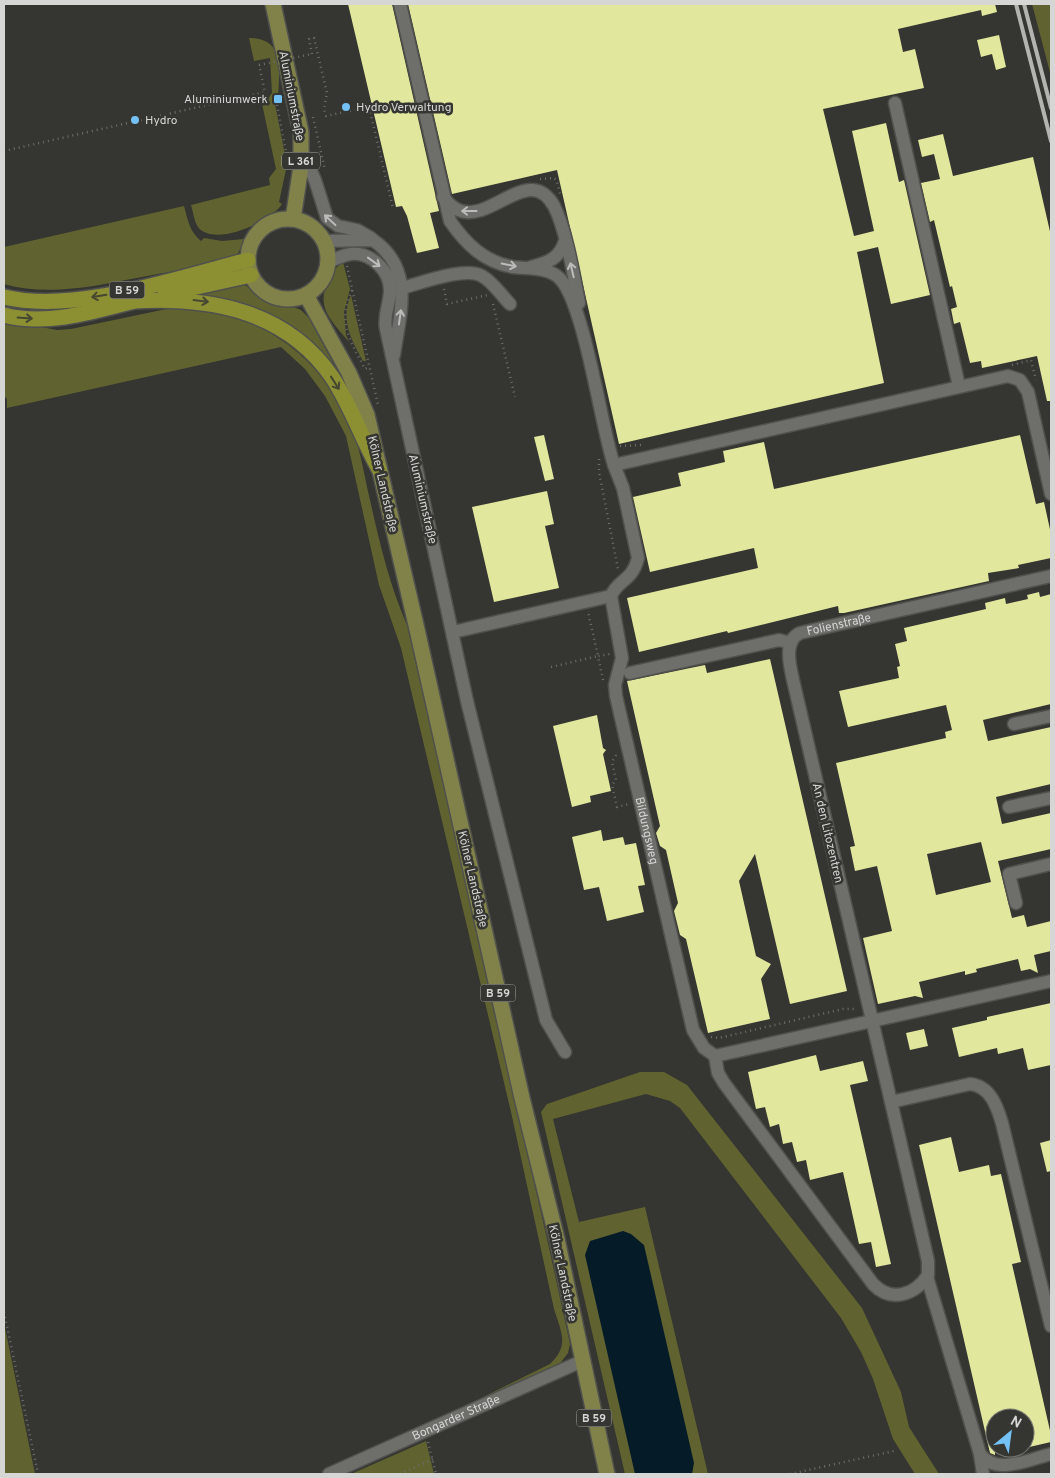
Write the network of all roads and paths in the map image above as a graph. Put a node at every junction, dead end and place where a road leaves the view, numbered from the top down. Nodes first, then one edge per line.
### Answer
1 (273, 4) edge
2 (400, 4) edge
3 (895, 104) dead end
4 (4, 151) edge
5 (302, 151) junction
6 (531, 182) dead end
7 (443, 197) junction
8 (562, 202) dead end
9 (393, 208) dead end
10 (293, 219) junction
11 (374, 240) junction
12 (324, 241) junction
13 (565, 241) junction
14 (328, 262) junction
15 (250, 267) junction
16 (529, 268) junction
17 (441, 278) junction
18 (402, 288) junction
19 (352, 289) dead end
20 (306, 295) junction
21 (4, 297) edge
22 (134, 301) junction
23 (510, 304) dead end
24 (4, 315) edge
25 (579, 318) junction
26 (393, 365) junction
27 (370, 367) dead end
28 (959, 386) junction
29 (515, 398) dead end
30 (599, 454) dead end
31 (614, 465) junction
32 (379, 469) junction
33 (1051, 490) edge
34 (1051, 576) edge
35 (621, 583) junction
36 (611, 596) junction
37 (586, 604) junction
38 (453, 632) junction
39 (791, 643) junction
40 (621, 652) junction
41 (598, 656) junction
42 (550, 667) dead end
43 (630, 673) dead end
44 (605, 688) dead end
45 (1051, 716) edge
46 (1014, 724) dead end
47 (619, 752) dead end
48 (1051, 798) edge
49 (640, 801) junction
50 (1009, 807) dead end
51 (1051, 864) edge
52 (1016, 902) dead end
53 (1051, 981) edge
54 (868, 1008) junction
55 (872, 1022) junction
56 (707, 1035) dead end
57 (565, 1052) dead end
58 (715, 1056) junction
59 (891, 1102) junction
60 (927, 1277) junction
61 (4, 1312) edge
62 (1051, 1326) edge
63 (582, 1361) junction
64 (425, 1431) junction
65 (894, 1451) dead end
66 (980, 1454) junction
67 (1051, 1454) edge
68 (433, 1460) junction
69 (38, 1474) edge
70 (329, 1474) edge
71 (400, 1474) edge
72 (436, 1474) edge
73 (607, 1474) edge
74 (790, 1474) edge
75 (983, 1474) edge

1 - 5 main road, Aluminiumstraße / L 361
2 - 7 street
3 - 28 street
4 - 9 path, bridge
5 - 10 main road, Aluminiumstraße / L 361
11 -> 5 street, Aluminiumstraße
6 - 8 path
13 -> 7 street
7 -> 16 street
10 - 12 main road
10 - 15 main road
11 - 12 street
11 - 18 street, Aluminiumstraße
12 - 14 main road
13 - 16 street
25 -> 13 street
14 - 20 main road
14 -> 26 street, Aluminiumstraße
15 - 20 main road
15 -> 21 highway, B 59
15 - 22 highway
16 - 25 street
17 - 18 street
17 - 23 street
17 - 29 path
26 -> 18 street, Aluminiumstraße
19 - 27 path
20 - 32 main road, Kölner Landstraße / B 59
24 -> 22 highway
22 -> 32 highway
25 - 31 street
26 - 38 street, Aluminiumstraße
28 - 31 street
28 - 33 street
30 - 35 path
31 - 35 street
32 - 63 main road, Kölner Landstraße / B 59
34 - 39 street, Folienstraße
35 - 36 street
36 - 37 street
36 - 40 street, Bildungsweg
37 - 38 street
37 - 41 path
38 - 57 street, Aluminiumstraße
39 - 43 street, Folienstraße
39 - 54 street, An den Litozentren
40 - 41 path
40 - 49 street, Bildungsweg
41 - 42 path
41 - 44 path
45 - 46 street
47 - 49 path
48 - 50 street
49 - 58 street, Bildungsweg
51 - 52 street
53 - 55 street
54 - 55 street, An den Litozentren
54 - 56 path
55 - 58 street
55 - 59 street, An den Litozentren
58 - 60 street
59 - 60 street, An den Litozentren
59 - 62 street
60 - 66 street, An den Litozentren
61 - 69 path
63 - 64 street, Bongarder Straße
63 - 73 main road, Kölner Landstraße / B 59
64 - 68 path
64 - 70 street, Bongarder Straße
65 - 74 path
66 - 67 street
66 - 75 street, An den Litozentren
68 - 71 path
68 - 72 path

